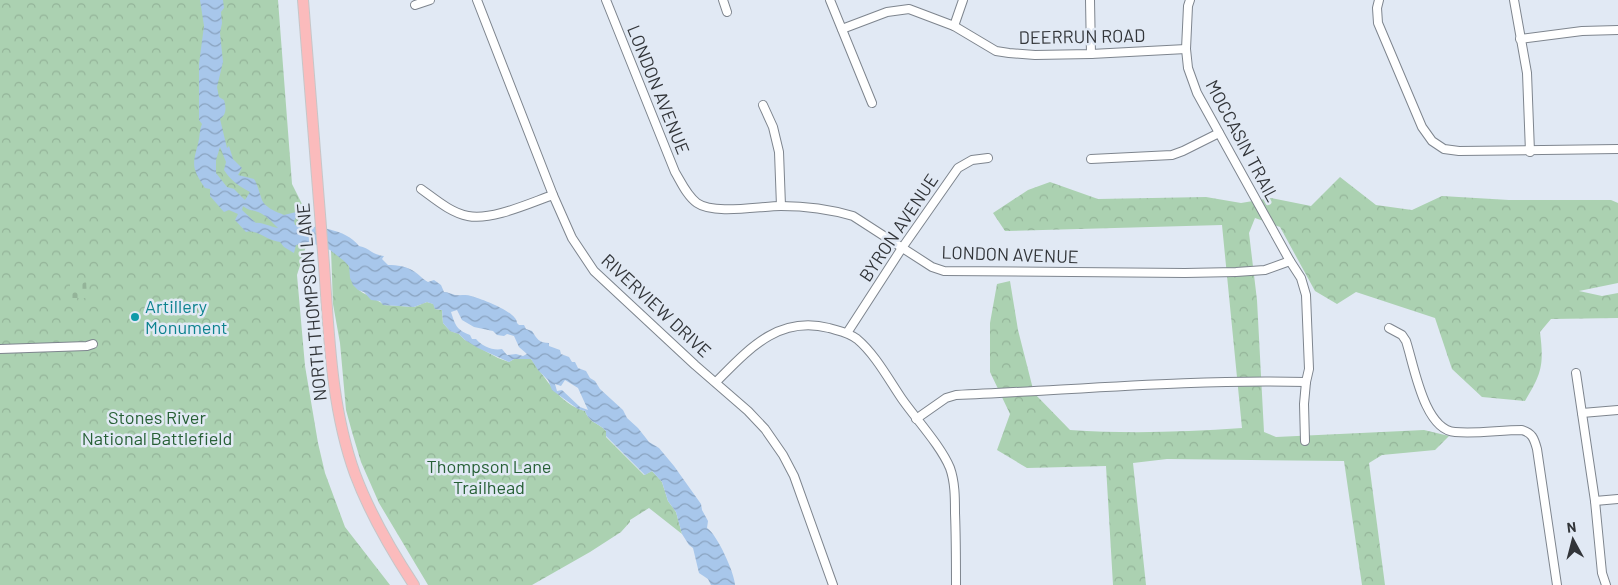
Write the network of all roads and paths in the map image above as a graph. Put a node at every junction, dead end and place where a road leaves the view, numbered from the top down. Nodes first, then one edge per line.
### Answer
1 (303, 0) edge
2 (430, 0) edge
3 (477, 0) edge
4 (606, 0) edge
5 (723, 0) edge
6 (830, 0) edge
7 (963, 0) edge
8 (1090, 0) edge
9 (1190, 0) edge
10 (1379, 0) edge
11 (1514, 0) edge
12 (416, 5) dead end
13 (727, 12) dead end
14 (954, 26) junction
15 (842, 29) junction
16 (1618, 30) edge
17 (1520, 39) junction
18 (1186, 49) junction
19 (1091, 54) junction
20 (872, 103) dead end
21 (764, 105) dead end
22 (1219, 132) junction
23 (1618, 149) edge
24 (1530, 152) junction
25 (988, 158) dead end
26 (1091, 159) dead end
27 (421, 189) dead end
28 (553, 195) junction
29 (781, 206) junction
30 (902, 248) junction
31 (1290, 261) junction
32 (1389, 328) dead end
33 (847, 333) junction
34 (93, 344) dead end
35 (0, 349) edge
36 (1576, 374) dead end
37 (716, 382) junction
38 (1306, 382) junction
39 (1618, 410) edge
40 (1582, 414) junction
41 (916, 419) junction
42 (1305, 440) dead end
43 (1618, 499) edge
44 (1595, 501) junction
45 (414, 585) edge
46 (833, 585) edge
47 (956, 585) edge
48 (1556, 585) edge
49 (1606, 585) edge

1 - 45 main road, NORTH THOMPSON LANE
2 - 12 street
3 - 28 street, RIVERVIEW DRIVE
4 - 29 street, LONDON AVENUE
5 - 13 street
6 - 15 street
7 - 14 street
8 - 19 street
9 - 18 street, MOCCASIN TRAIL
10 - 24 street
11 - 17 street
14 - 15 street, DEERRUN ROAD
14 - 19 street, DEERRUN ROAD
15 - 20 street
16 - 17 street
17 - 24 street
18 - 19 street, DEERRUN ROAD
18 - 22 street, MOCCASIN TRAIL
21 - 29 street
22 - 26 street
22 - 31 street, MOCCASIN TRAIL
23 - 24 street
25 - 30 street, BYRON AVENUE
27 - 28 street
28 - 37 street, RIVERVIEW DRIVE
29 - 30 street, LONDON AVENUE
30 - 31 street, LONDON AVENUE
30 - 33 street, BYRON AVENUE
31 - 38 street, MOCCASIN TRAIL
32 - 48 street
33 - 37 street
33 - 41 street
34 - 35 street
36 - 40 street
37 - 46 street, RIVERVIEW DRIVE
38 - 41 street
38 - 42 street, MOCCASIN TRAIL
39 - 40 street
40 - 44 street
41 - 47 street
43 - 44 street
44 - 49 street

